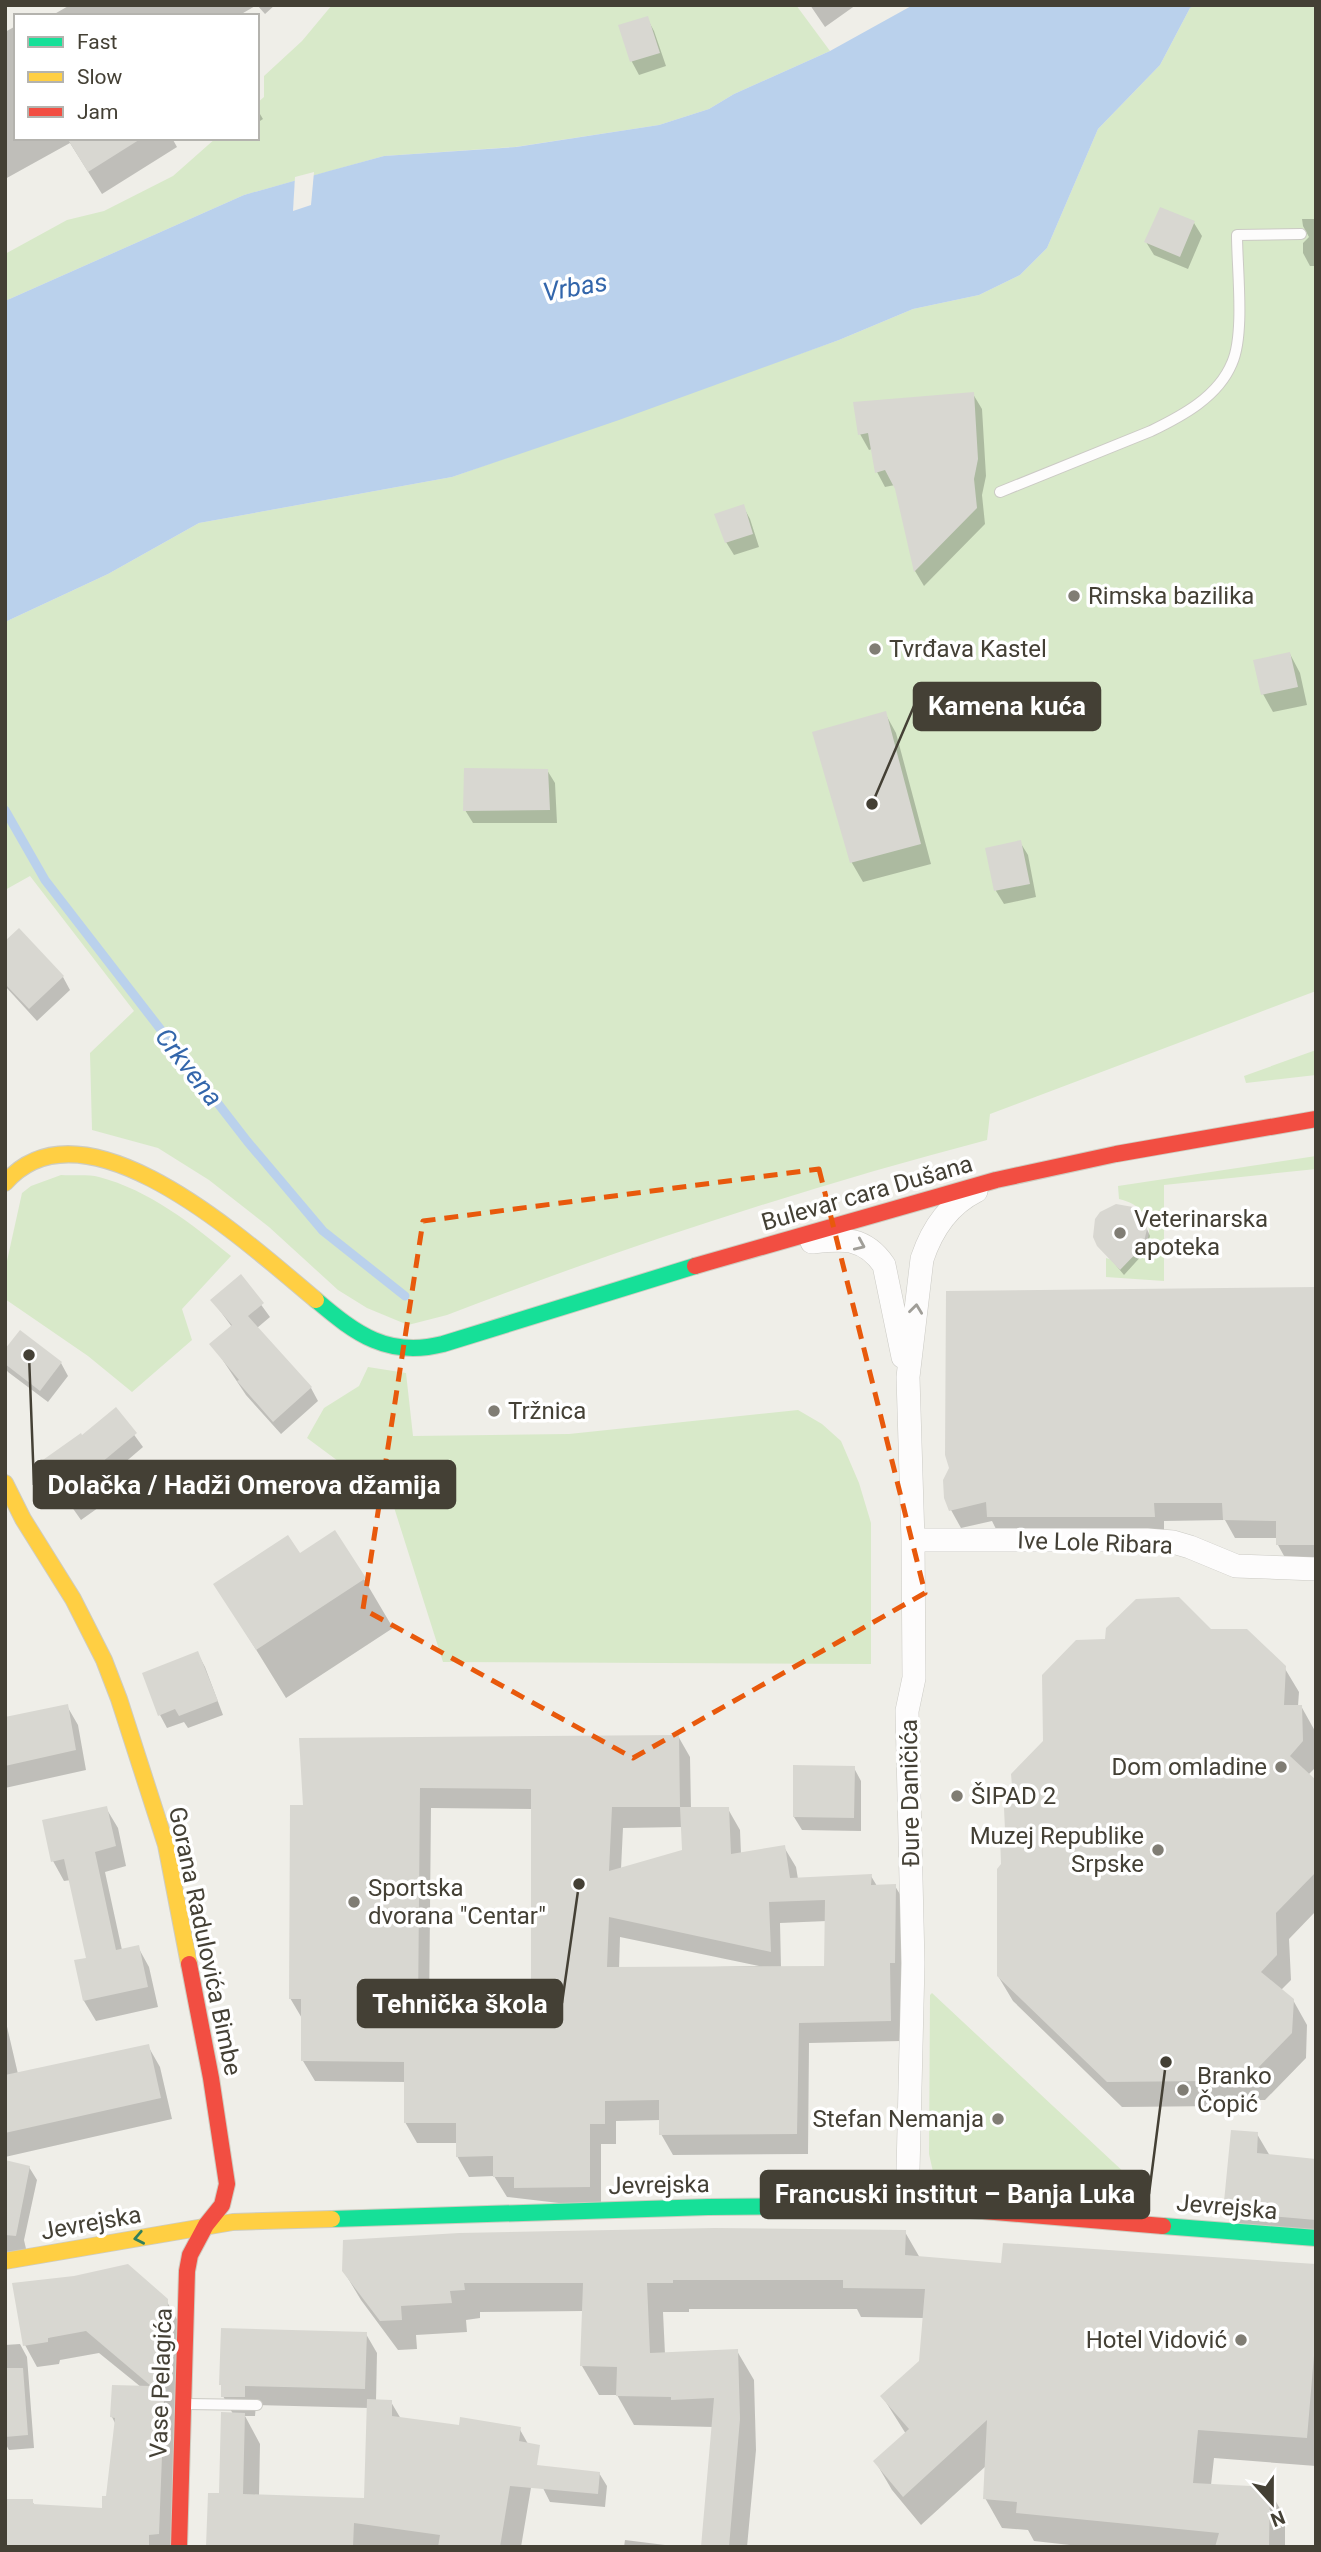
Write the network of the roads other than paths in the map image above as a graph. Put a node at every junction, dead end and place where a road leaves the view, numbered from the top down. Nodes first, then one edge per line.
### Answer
1 (1301, 234) dead end
2 (1000, 492) dead end
3 (1316, 1119) edge
4 (995, 1180) junction
5 (5, 1183) edge
6 (769, 1245) junction
7 (908, 1377) junction
8 (6, 1488) edge
9 (913, 1540) junction
10 (1316, 1569) edge
11 (923, 2206) junction
12 (206, 2225) junction
13 (1316, 2238) edge
14 (5, 2261) edge
15 (183, 2404) junction
16 (257, 2405) dead end
17 (179, 2547) edge

1 - 2 lane
3 - 4 street, Bulevar cara Dušana
4 - 6 street, Bulevar cara Dušana
7 -> 4 street, Đure Daničića
5 - 6 street, Bulevar cara Dušana
6 -> 7 street, Đure Daničića
7 - 9 street, Đure Daničića
8 - 12 street, Gorana Radulovića Bimbe
9 - 10 street, Ive Lole Ribara
9 - 11 street, Đure Daničića
11 - 12 street, Jevrejska
11 - 13 street, Jevrejska
12 -> 14 street, Jevrejska
12 - 15 street, Vase Pelagića
15 - 16 lane
15 - 17 street, Vase Pelagića

